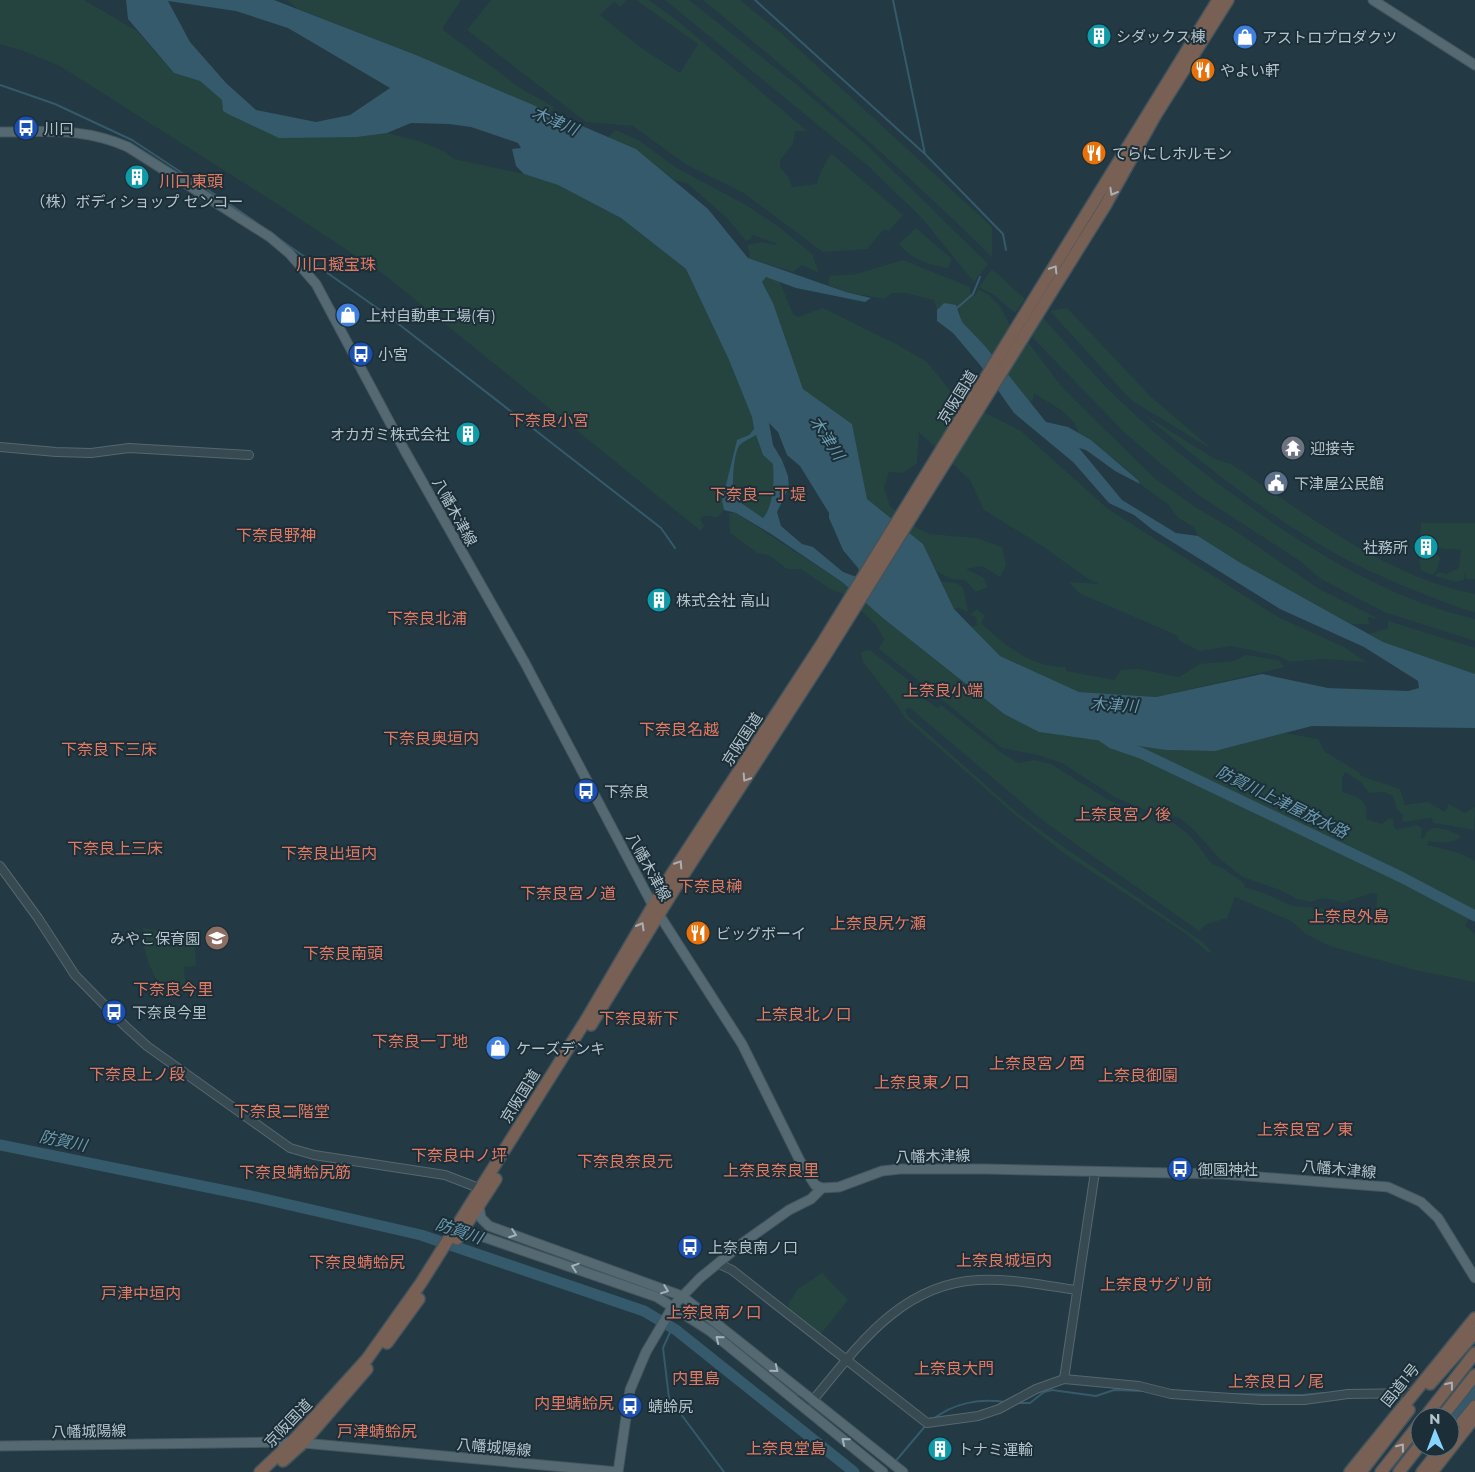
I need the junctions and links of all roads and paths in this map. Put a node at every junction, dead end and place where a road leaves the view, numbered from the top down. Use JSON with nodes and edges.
{"nodes":[{"id":1,"x":1218,"y":0,"type":"edge"},
{"id":2,"x":1228,"y":0,"type":"edge"},
{"id":3,"x":1373,"y":0,"type":"edge"},
{"id":4,"x":1475,"y":65,"type":"edge"},
{"id":5,"x":0,"y":132,"type":"edge"},
{"id":6,"x":1032,"y":313,"type":"junction"},
{"id":7,"x":0,"y":447,"type":"edge"},
{"id":8,"x":249,"y":454,"type":"dead end"},
{"id":9,"x":0,"y":866,"type":"edge"},
{"id":10,"x":656,"y":910,"type":"junction"},
{"id":11,"x":1095,"y":1172,"type":"junction"},
{"id":12,"x":822,"y":1188,"type":"junction"},
{"id":13,"x":484,"y":1190,"type":"junction"},
{"id":14,"x":479,"y":1206,"type":"junction"},
{"id":15,"x":455,"y":1238,"type":"junction"},
{"id":16,"x":719,"y":1264,"type":"junction"},
{"id":17,"x":1475,"y":1278,"type":"edge"},
{"id":18,"x":1077,"y":1290,"type":"junction"},
{"id":19,"x":682,"y":1296,"type":"junction"},
{"id":20,"x":671,"y":1310,"type":"junction"},
{"id":21,"x":1475,"y":1318,"type":"edge"},
{"id":22,"x":1475,"y":1333,"type":"edge"},
{"id":23,"x":1475,"y":1353,"type":"edge"},
{"id":24,"x":845,"y":1361,"type":"junction"},
{"id":25,"x":1475,"y":1375,"type":"edge"},
{"id":26,"x":1064,"y":1379,"type":"junction"},
{"id":27,"x":1412,"y":1393,"type":"junction"},
{"id":28,"x":791,"y":1397,"type":"junction"},
{"id":29,"x":814,"y":1399,"type":"junction"},
{"id":30,"x":1475,"y":1406,"type":"edge"},
{"id":31,"x":1432,"y":1407,"type":"edge"},
{"id":32,"x":1450,"y":1407,"type":"edge"},
{"id":33,"x":1475,"y":1418,"type":"edge"},
{"id":34,"x":1460,"y":1425,"type":"edge"},
{"id":35,"x":1410,"y":1436,"type":"edge"},
{"id":36,"x":297,"y":1442,"type":"junction"},
{"id":37,"x":0,"y":1446,"type":"edge"},
{"id":38,"x":1411,"y":1457,"type":"edge"},
{"id":39,"x":1434,"y":1457,"type":"edge"},
{"id":40,"x":260,"y":1472,"type":"edge"},
{"id":41,"x":271,"y":1472,"type":"edge"},
{"id":42,"x":883,"y":1472,"type":"edge"},
{"id":43,"x":903,"y":1472,"type":"edge"},
{"id":44,"x":1350,"y":1472,"type":"edge"},
{"id":45,"x":1361,"y":1472,"type":"edge"},
{"id":46,"x":1381,"y":1472,"type":"edge"},
{"id":47,"x":1399,"y":1472,"type":"edge"},
{"id":48,"x":1422,"y":1472,"type":"edge"},
{"id":49,"x":1432,"y":1472,"type":"edge"}],
"edges":[{"from":6,"to":1,"type":"highway","name":"京阪国道","one_way":true},
{"from":2,"to":6,"type":"highway","name":"京阪国道","one_way":true},
{"from":3,"to":4,"type":"main road"},
{"from":5,"to":10,"type":"main road","name":"八幡木津線"},
{"from":6,"to":10,"type":"highway","name":"京阪国道"},
{"from":7,"to":8,"type":"street"},
{"from":9,"to":13,"type":"street"},
{"from":10,"to":12,"type":"main road","name":"八幡木津線"},
{"from":10,"to":13,"type":"highway","name":"京阪国道"},
{"from":11,"to":12,"type":"main road","name":"八幡木津線"},
{"from":11,"to":17,"type":"main road","name":"八幡木津線"},
{"from":11,"to":18,"type":"street"},
{"from":12,"to":16,"type":"main road","name":"八幡城陽線"},
{"from":13,"to":14,"type":"highway","name":"京阪国道"},
{"from":13,"to":15,"type":"highway","name":"京阪国道"},
{"from":14,"to":15,"type":"highway","name":"京阪国道"},
{"from":14,"to":19,"type":"main road","one_way":true},
{"from":20,"to":15,"type":"main road","one_way":true},
{"from":15,"to":36,"type":"highway","name":"京阪国道"},
{"from":16,"to":19,"type":"main road","name":"八幡城陽線"},
{"from":16,"to":24,"type":"street"},
{"from":18,"to":24,"type":"street"},
{"from":18,"to":26,"type":"street"},
{"from":19,"to":20,"type":"main road","name":"八幡城陽線"},
{"from":19,"to":29,"type":"main road","one_way":true},
{"from":28,"to":20,"type":"main road","one_way":true},
{"from":20,"to":36,"type":"main road","name":"八幡城陽線"},
{"from":21,"to":27,"type":"highway","name":"国道1号"},
{"from":22,"to":45,"type":"highway"},
{"from":31,"to":23,"type":"highway","one_way":true},
{"from":24,"to":26,"type":"street"},
{"from":24,"to":29,"type":"street"},
{"from":25,"to":32,"type":"highway"},
{"from":26,"to":27,"type":"street"},
{"from":27,"to":44,"type":"highway","name":"国道1号"},
{"from":28,"to":29,"type":"street"},
{"from":42,"to":28,"type":"main road","one_way":true},
{"from":29,"to":43,"type":"main road"},
{"from":30,"to":34,"type":"highway"},
{"from":33,"to":49,"type":"highway"},
{"from":46,"to":35,"type":"highway","one_way":true},
{"from":36,"to":37,"type":"main road","name":"八幡城陽線"},
{"from":36,"to":40,"type":"highway","name":"京阪国道"},
{"from":36,"to":41,"type":"highway","name":"京阪国道"},
{"from":38,"to":47,"type":"highway"},
{"from":39,"to":48,"type":"highway"}]}
